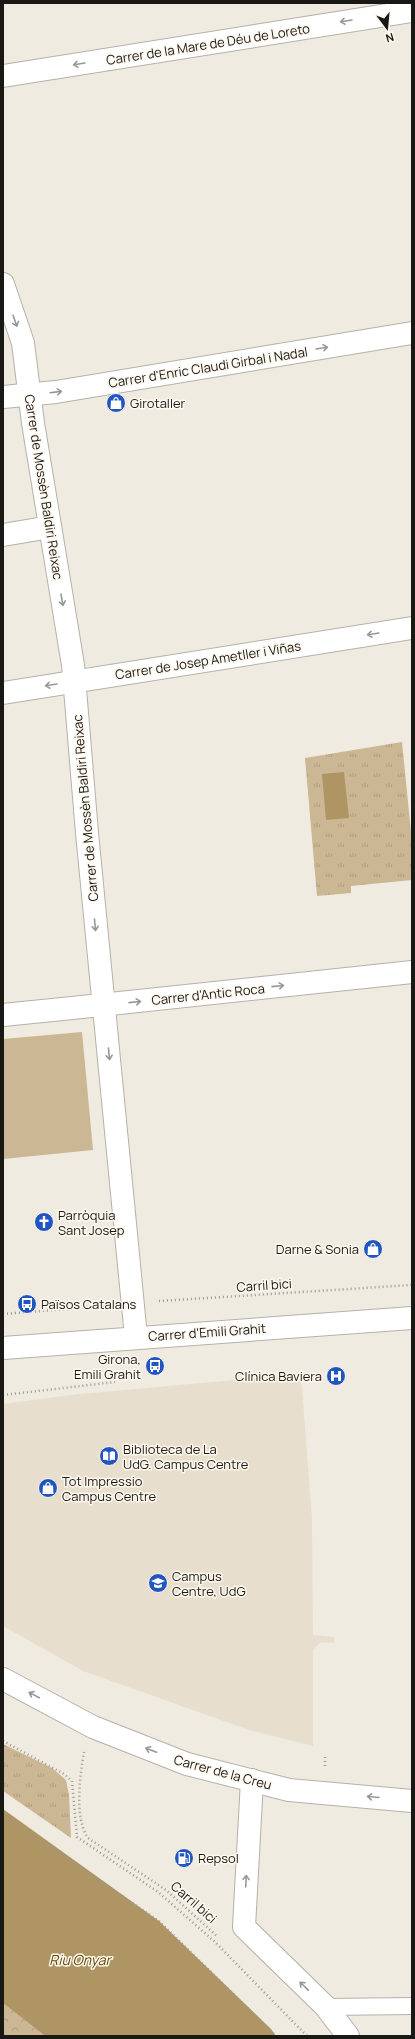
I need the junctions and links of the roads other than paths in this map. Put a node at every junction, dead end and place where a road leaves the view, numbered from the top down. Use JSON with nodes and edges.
{"nodes":[{"id":1,"x":412,"y":11,"type":"edge"},
{"id":2,"x":3,"y":76,"type":"edge"},
{"id":3,"x":3,"y":284,"type":"edge"},
{"id":4,"x":412,"y":333,"type":"edge"},
{"id":5,"x":29,"y":395,"type":"junction"},
{"id":6,"x":3,"y":397,"type":"edge"},
{"id":7,"x":50,"y":527,"type":"junction"},
{"id":8,"x":3,"y":535,"type":"edge"},
{"id":9,"x":412,"y":628,"type":"edge"},
{"id":10,"x":74,"y":681,"type":"junction"},
{"id":11,"x":3,"y":693,"type":"edge"},
{"id":12,"x":412,"y":972,"type":"edge"},
{"id":13,"x":104,"y":1005,"type":"junction"},
{"id":14,"x":3,"y":1015,"type":"edge"},
{"id":15,"x":412,"y":1318,"type":"edge"},
{"id":16,"x":136,"y":1337,"type":"junction"},
{"id":17,"x":3,"y":1348,"type":"edge"},
{"id":18,"x":3,"y":1679,"type":"edge"},
{"id":19,"x":252,"y":1780,"type":"junction"},
{"id":20,"x":412,"y":1800,"type":"edge"},
{"id":21,"x":412,"y":2006,"type":"edge"},
{"id":22,"x":326,"y":2007,"type":"junction"},
{"id":23,"x":348,"y":2036,"type":"edge"}],
"edges":[{"from":1,"to":2,"type":"street","name":"Carrer de la Mare de Déu de Loreto","one_way":true},
{"from":3,"to":5,"type":"street","name":"Carrer de Mossèn Baldiri Reixac","one_way":true},
{"from":5,"to":4,"type":"street","name":"Carrer d'Enric Claudi Girbal i Nadal","one_way":true},
{"from":5,"to":6,"type":"street","name":"Carrer d'Enric Claudi Girbal i Nadal"},
{"from":5,"to":7,"type":"street","name":"Carrer de Mossèn Baldiri Reixac"},
{"from":7,"to":8,"type":"street"},
{"from":7,"to":10,"type":"street","name":"Carrer de Mossèn Baldiri Reixac","one_way":true},
{"from":9,"to":10,"type":"street","name":"Carrer de Josep Ametller i Viñas","one_way":true},
{"from":10,"to":11,"type":"street","name":"Carrer de Josep Ametller i Viñas","one_way":true},
{"from":10,"to":13,"type":"street","name":"Carrer de Mossèn Baldiri Reixac","one_way":true},
{"from":13,"to":12,"type":"street","name":"Carrer d'Antic Roca","one_way":true},
{"from":13,"to":14,"type":"street","name":"Carrer d'Antic Roca"},
{"from":13,"to":16,"type":"street","name":"Carrer de Mossèn Baldiri Reixac","one_way":true},
{"from":15,"to":16,"type":"street","name":"Carrer d'Emili Grahit"},
{"from":16,"to":17,"type":"street","name":"Carrer d'Emili Grahit"},
{"from":19,"to":18,"type":"street","name":"Carrer de la Creu","one_way":true},
{"from":20,"to":19,"type":"street","name":"Carrer de la Creu","one_way":true},
{"from":22,"to":19,"type":"street","one_way":true},
{"from":21,"to":22,"type":"lane"},
{"from":22,"to":23,"type":"street"}]}
